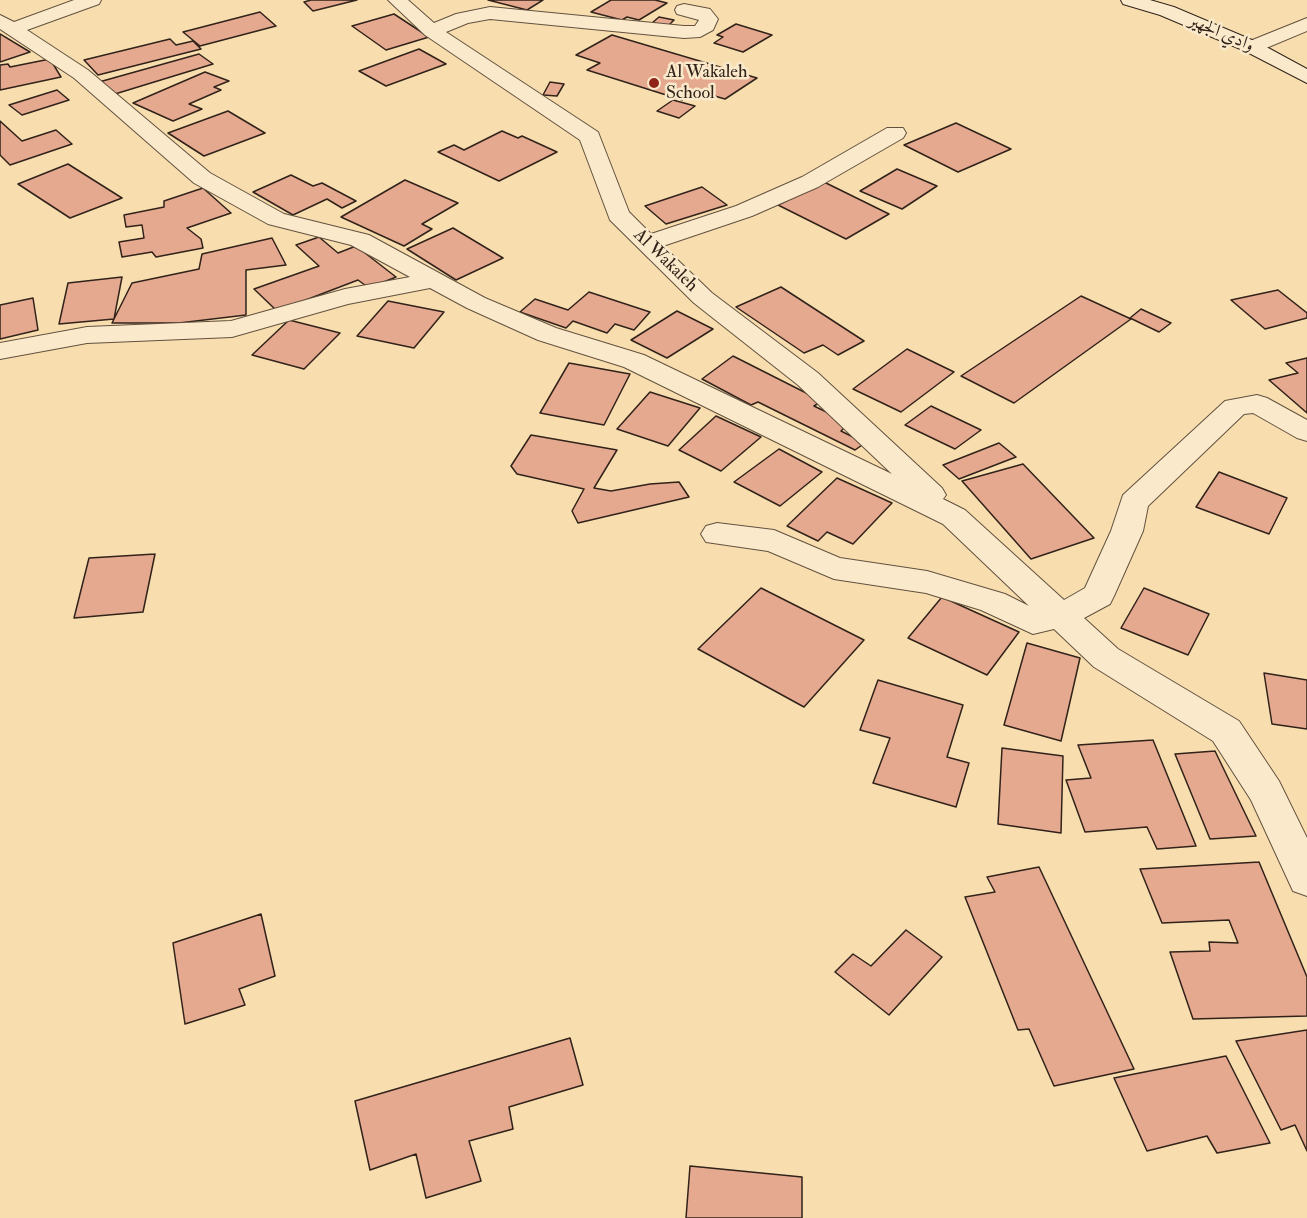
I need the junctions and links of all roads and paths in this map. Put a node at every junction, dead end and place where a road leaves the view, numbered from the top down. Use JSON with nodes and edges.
{"nodes":[{"id":1,"x":92,"y":0,"type":"edge"},
{"id":2,"x":397,"y":0,"type":"edge"},
{"id":3,"x":1131,"y":0,"type":"edge"},
{"id":4,"x":684,"y":10,"type":"dead end"},
{"id":5,"x":1307,"y":24,"type":"edge"},
{"id":6,"x":7,"y":25,"type":"edge"},
{"id":7,"x":432,"y":31,"type":"junction"},
{"id":8,"x":1252,"y":47,"type":"junction"},
{"id":9,"x":1307,"y":77,"type":"edge"},
{"id":10,"x":895,"y":133,"type":"dead end"},
{"id":11,"x":646,"y":243,"type":"junction"},
{"id":12,"x":435,"y":280,"type":"junction"},
{"id":13,"x":0,"y":351,"type":"edge"},
{"id":14,"x":1307,"y":432,"type":"edge"},
{"id":15,"x":954,"y":517,"type":"junction"},
{"id":16,"x":717,"y":534,"type":"dead end"},
{"id":17,"x":1061,"y":616,"type":"junction"},
{"id":18,"x":1307,"y":879,"type":"edge"}],
"edges":[{"from":1,"to":6,"type":"street"},
{"from":2,"to":7,"type":"street","name":"Al Wakaleh"},
{"from":3,"to":8,"type":"street","name":"وادي الجهير"},
{"from":4,"to":7,"type":"street"},
{"from":5,"to":8,"type":"street"},
{"from":6,"to":12,"type":"street"},
{"from":7,"to":11,"type":"street","name":"Al Wakaleh"},
{"from":8,"to":9,"type":"street","name":"وادي الجهير"},
{"from":10,"to":11,"type":"street"},
{"from":11,"to":15,"type":"street","name":"Al Wakaleh"},
{"from":12,"to":13,"type":"street"},
{"from":12,"to":15,"type":"street"},
{"from":14,"to":17,"type":"street"},
{"from":15,"to":17,"type":"street","name":"Al Wakaleh"},
{"from":16,"to":17,"type":"street"},
{"from":17,"to":18,"type":"street","name":"Al Wakaleh"}]}
